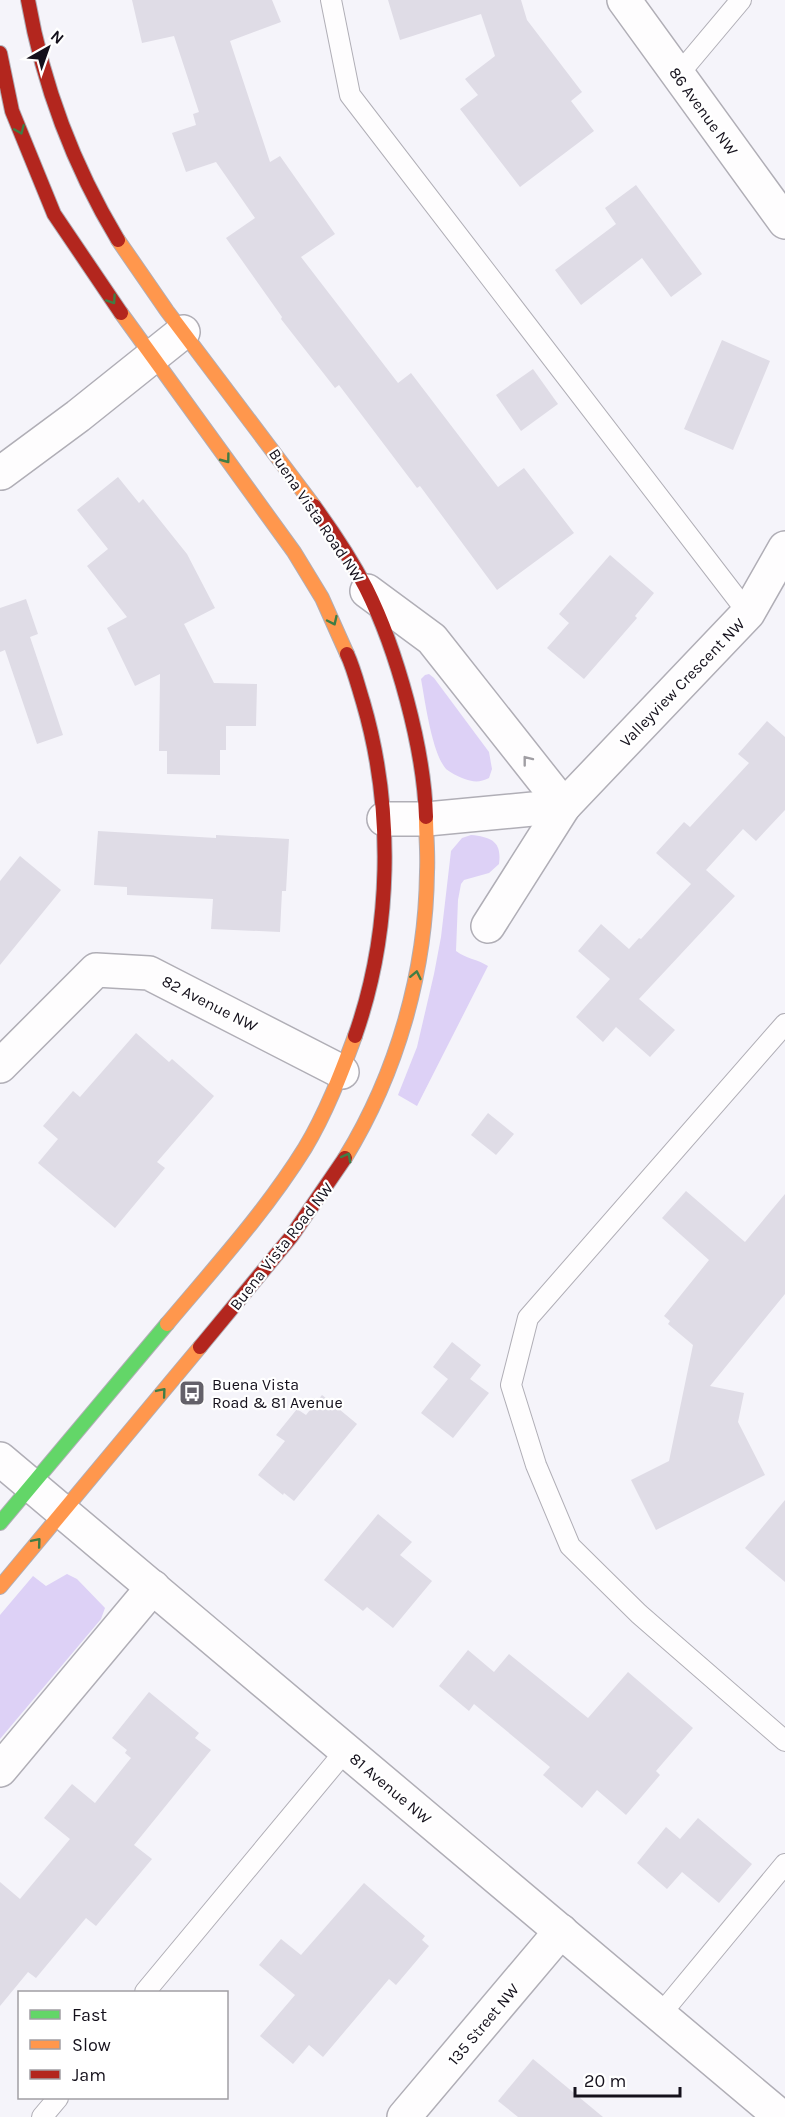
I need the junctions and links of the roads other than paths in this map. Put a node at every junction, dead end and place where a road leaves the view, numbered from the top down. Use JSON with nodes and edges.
{"nodes":[{"id":1,"x":28,"y":0,"type":"edge"},
{"id":2,"x":331,"y":0,"type":"edge"},
{"id":3,"x":624,"y":0,"type":"edge"},
{"id":4,"x":741,"y":0,"type":"edge"},
{"id":5,"x":0,"y":53,"type":"edge"},
{"id":6,"x":678,"y":75,"type":"junction"},
{"id":7,"x":785,"y":222,"type":"edge"},
{"id":8,"x":183,"y":332,"type":"junction"},
{"id":9,"x":151,"y":358,"type":"junction"},
{"id":10,"x":1,"y":473,"type":"edge"},
{"id":11,"x":785,"y":549,"type":"edge"},
{"id":12,"x":367,"y":591,"type":"junction"},
{"id":13,"x":748,"y":613,"type":"junction"},
{"id":14,"x":564,"y":806,"type":"junction"},
{"id":15,"x":384,"y":819,"type":"junction"},
{"id":16,"x":428,"y":819,"type":"junction"},
{"id":17,"x":488,"y":926,"type":"dead end"},
{"id":18,"x":785,"y":1024,"type":"edge"},
{"id":19,"x":0,"y":1066,"type":"edge"},
{"id":20,"x":342,"y":1072,"type":"junction"},
{"id":21,"x":0,"y":1459,"type":"edge"},
{"id":22,"x":31,"y":1485,"type":"junction"},
{"id":23,"x":63,"y":1512,"type":"junction"},
{"id":24,"x":0,"y":1523,"type":"edge"},
{"id":25,"x":0,"y":1587,"type":"edge"},
{"id":26,"x":153,"y":1587,"type":"junction"},
{"id":27,"x":785,"y":1741,"type":"edge"},
{"id":28,"x":346,"y":1750,"type":"junction"},
{"id":29,"x":0,"y":1770,"type":"edge"},
{"id":30,"x":785,"y":1864,"type":"edge"},
{"id":31,"x":561,"y":1931,"type":"junction"},
{"id":32,"x":146,"y":1991,"type":"edge"},
{"id":33,"x":660,"y":2015,"type":"junction"},
{"id":34,"x":56,"y":2099,"type":"edge"},
{"id":35,"x":42,"y":2117,"type":"edge"},
{"id":36,"x":405,"y":2117,"type":"edge"},
{"id":37,"x":781,"y":2117,"type":"edge"}],
"edges":[{"from":1,"to":8,"type":"street","name":"Buena Vista Road NW"},
{"from":2,"to":13,"type":"lane"},
{"from":3,"to":6,"type":"street","name":"86 Avenue NW"},
{"from":4,"to":6,"type":"lane"},
{"from":5,"to":9,"type":"street","one_way":true},
{"from":6,"to":7,"type":"street","name":"86 Avenue NW"},
{"from":8,"to":9,"type":"street"},
{"from":8,"to":12,"type":"street","name":"Buena Vista Road NW"},
{"from":9,"to":10,"type":"street"},
{"from":9,"to":15,"type":"street","one_way":true},
{"from":11,"to":13,"type":"street","name":"Valleyview Crescent NW"},
{"from":14,"to":12,"type":"street","one_way":true},
{"from":12,"to":16,"type":"street","name":"Buena Vista Road NW"},
{"from":13,"to":14,"type":"street","name":"Valleyview Crescent NW"},
{"from":14,"to":16,"type":"street"},
{"from":14,"to":17,"type":"street","name":"Valleyview Crescent NW"},
{"from":15,"to":16,"type":"street"},
{"from":15,"to":20,"type":"street"},
{"from":23,"to":16,"type":"street","name":"Buena Vista Road NW","one_way":true},
{"from":18,"to":27,"type":"lane"},
{"from":19,"to":20,"type":"street","name":"82 Avenue NW"},
{"from":20,"to":22,"type":"street"},
{"from":21,"to":22,"type":"street","name":"81 Avenue NW"},
{"from":22,"to":23,"type":"street","name":"81 Avenue NW"},
{"from":22,"to":24,"type":"street"},
{"from":25,"to":23,"type":"street","name":"Buena Vista Road NW","one_way":true},
{"from":23,"to":26,"type":"street","name":"81 Avenue NW"},
{"from":26,"to":28,"type":"street","name":"81 Avenue NW"},
{"from":26,"to":29,"type":"street"},
{"from":28,"to":31,"type":"street","name":"81 Avenue NW"},
{"from":28,"to":32,"type":"lane"},
{"from":30,"to":33,"type":"lane"},
{"from":31,"to":33,"type":"street","name":"81 Avenue NW"},
{"from":31,"to":36,"type":"street","name":"135 Street NW"},
{"from":33,"to":37,"type":"street","name":"81 Avenue NW"},
{"from":34,"to":35,"type":"lane"}]}
